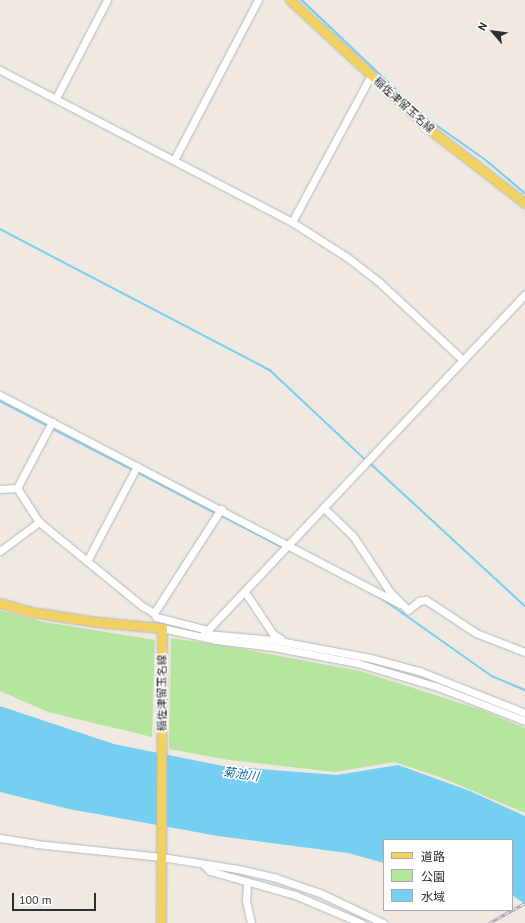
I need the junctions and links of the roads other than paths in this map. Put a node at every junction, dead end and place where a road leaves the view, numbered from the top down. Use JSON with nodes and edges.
{"nodes":[{"id":1,"x":107,"y":0,"type":"edge"},
{"id":2,"x":258,"y":0,"type":"edge"},
{"id":3,"x":290,"y":0,"type":"edge"},
{"id":4,"x":0,"y":70,"type":"edge"},
{"id":5,"x":371,"y":75,"type":"junction"},
{"id":6,"x":56,"y":98,"type":"junction"},
{"id":7,"x":174,"y":160,"type":"junction"},
{"id":8,"x":525,"y":203,"type":"edge"},
{"id":9,"x":292,"y":222,"type":"junction"},
{"id":10,"x":525,"y":295,"type":"edge"},
{"id":11,"x":463,"y":360,"type":"junction"},
{"id":12,"x":0,"y":395,"type":"edge"},
{"id":13,"x":50,"y":425,"type":"junction"},
{"id":14,"x":135,"y":470,"type":"junction"},
{"id":15,"x":17,"y":488,"type":"junction"},
{"id":16,"x":0,"y":489,"type":"edge"},
{"id":17,"x":324,"y":508,"type":"junction"},
{"id":18,"x":219,"y":513,"type":"junction"},
{"id":19,"x":39,"y":522,"type":"junction"},
{"id":20,"x":289,"y":546,"type":"junction"},
{"id":21,"x":0,"y":551,"type":"edge"},
{"id":22,"x":87,"y":561,"type":"junction"},
{"id":23,"x":246,"y":592,"type":"junction"},
{"id":24,"x":0,"y":603,"type":"edge"},
{"id":25,"x":400,"y":604,"type":"junction"},
{"id":26,"x":154,"y":613,"type":"junction"},
{"id":27,"x":162,"y":628,"type":"junction"},
{"id":28,"x":205,"y":633,"type":"junction"},
{"id":29,"x":285,"y":642,"type":"junction"},
{"id":30,"x":525,"y":652,"type":"edge"},
{"id":31,"x":525,"y":713,"type":"edge"},
{"id":32,"x":525,"y":722,"type":"edge"},
{"id":33,"x":0,"y":838,"type":"edge"},
{"id":34,"x":161,"y":854,"type":"junction"},
{"id":35,"x":202,"y":864,"type":"junction"},
{"id":36,"x":247,"y":882,"type":"junction"},
{"id":37,"x":160,"y":923,"type":"edge"},
{"id":38,"x":251,"y":923,"type":"edge"},
{"id":39,"x":361,"y":923,"type":"edge"},
{"id":40,"x":383,"y":923,"type":"edge"}],
"edges":[{"from":1,"to":6,"type":"street"},
{"from":2,"to":7,"type":"street"},
{"from":3,"to":5,"type":"main road","name":"稲佐津留玉名線"},
{"from":4,"to":6,"type":"street"},
{"from":5,"to":8,"type":"main road","name":"稲佐津留玉名線"},
{"from":5,"to":9,"type":"street"},
{"from":6,"to":7,"type":"street"},
{"from":7,"to":9,"type":"street"},
{"from":9,"to":11,"type":"street"},
{"from":10,"to":11,"type":"street"},
{"from":11,"to":17,"type":"street"},
{"from":12,"to":13,"type":"street"},
{"from":13,"to":14,"type":"street"},
{"from":13,"to":15,"type":"street"},
{"from":14,"to":18,"type":"street"},
{"from":14,"to":22,"type":"street"},
{"from":15,"to":16,"type":"street"},
{"from":15,"to":19,"type":"street"},
{"from":17,"to":20,"type":"street"},
{"from":17,"to":25,"type":"street"},
{"from":18,"to":20,"type":"street"},
{"from":18,"to":26,"type":"street"},
{"from":19,"to":21,"type":"street"},
{"from":19,"to":22,"type":"street"},
{"from":20,"to":23,"type":"street"},
{"from":20,"to":25,"type":"street"},
{"from":22,"to":26,"type":"street"},
{"from":23,"to":28,"type":"street"},
{"from":23,"to":29,"type":"street"},
{"from":24,"to":27,"type":"main road"},
{"from":25,"to":30,"type":"street"},
{"from":26,"to":28,"type":"street"},
{"from":27,"to":28,"type":"street"},
{"from":27,"to":34,"type":"main road","name":"稲佐津留玉名線"},
{"from":28,"to":29,"type":"street"},
{"from":28,"to":32,"type":"street"},
{"from":29,"to":31,"type":"street"},
{"from":33,"to":34,"type":"street"},
{"from":34,"to":35,"type":"street"},
{"from":34,"to":37,"type":"main road","name":"稲佐津留玉名線"},
{"from":35,"to":36,"type":"street"},
{"from":35,"to":40,"type":"street"},
{"from":36,"to":38,"type":"street"},
{"from":36,"to":39,"type":"street"}]}
